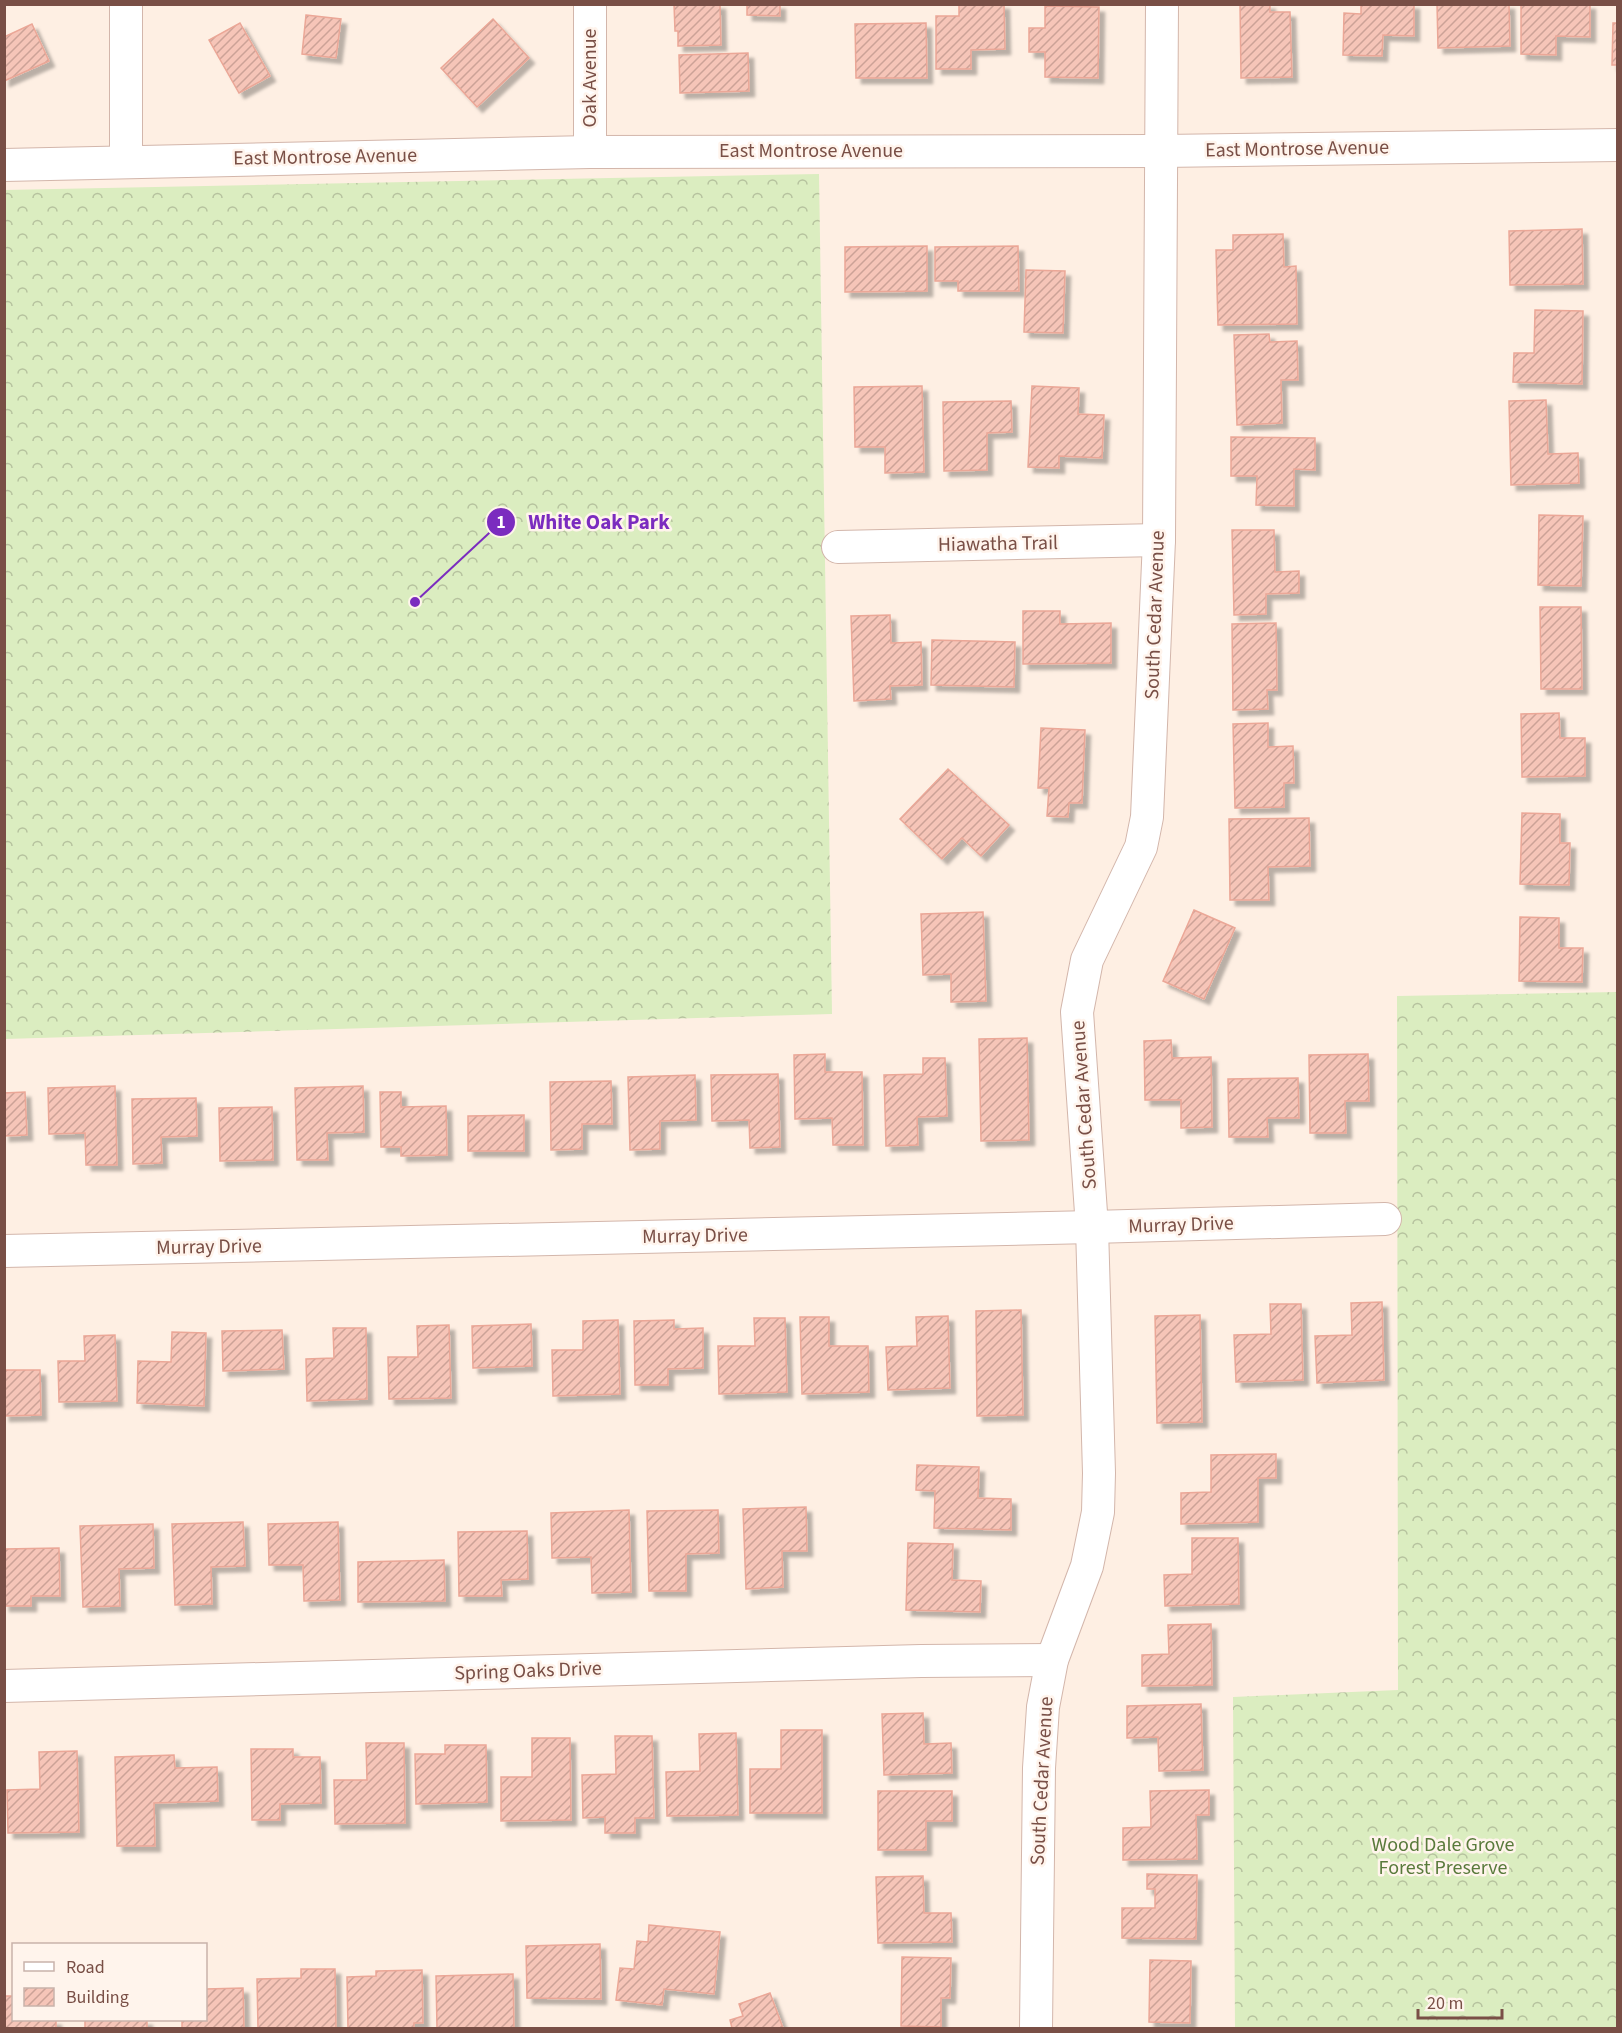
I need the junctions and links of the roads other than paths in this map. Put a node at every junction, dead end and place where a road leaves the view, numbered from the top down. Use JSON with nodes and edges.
{"nodes":[{"id":1,"x":126,"y":4,"type":"edge"},
{"id":2,"x":590,"y":4,"type":"edge"},
{"id":3,"x":1162,"y":4,"type":"edge"},
{"id":4,"x":1617,"y":145,"type":"edge"},
{"id":5,"x":1162,"y":151,"type":"junction"},
{"id":6,"x":590,"y":152,"type":"junction"},
{"id":7,"x":126,"y":161,"type":"junction"},
{"id":8,"x":4,"y":165,"type":"edge"},
{"id":9,"x":1159,"y":540,"type":"junction"},
{"id":10,"x":838,"y":547,"type":"dead end"},
{"id":11,"x":1385,"y":1219,"type":"dead end"},
{"id":12,"x":1092,"y":1227,"type":"junction"},
{"id":13,"x":4,"y":1251,"type":"edge"},
{"id":14,"x":1052,"y":1660,"type":"junction"},
{"id":15,"x":4,"y":1686,"type":"edge"},
{"id":16,"x":1036,"y":2028,"type":"edge"}],
"edges":[{"from":1,"to":7,"type":"street"},
{"from":2,"to":6,"type":"street","name":"Oak Avenue"},
{"from":3,"to":5,"type":"street","name":"South Cedar Avenue"},
{"from":4,"to":5,"type":"street","name":"East Montrose Avenue"},
{"from":5,"to":6,"type":"street","name":"East Montrose Avenue"},
{"from":5,"to":9,"type":"street","name":"South Cedar Avenue"},
{"from":6,"to":7,"type":"street","name":"East Montrose Avenue"},
{"from":7,"to":8,"type":"street","name":"East Montrose Avenue"},
{"from":9,"to":10,"type":"street","name":"Hiawatha Trail"},
{"from":9,"to":12,"type":"street","name":"South Cedar Avenue"},
{"from":11,"to":12,"type":"street","name":"Murray Drive"},
{"from":12,"to":13,"type":"street","name":"Murray Drive"},
{"from":12,"to":14,"type":"street","name":"South Cedar Avenue"},
{"from":14,"to":15,"type":"street","name":"Spring Oaks Drive"},
{"from":14,"to":16,"type":"street","name":"South Cedar Avenue"}]}
